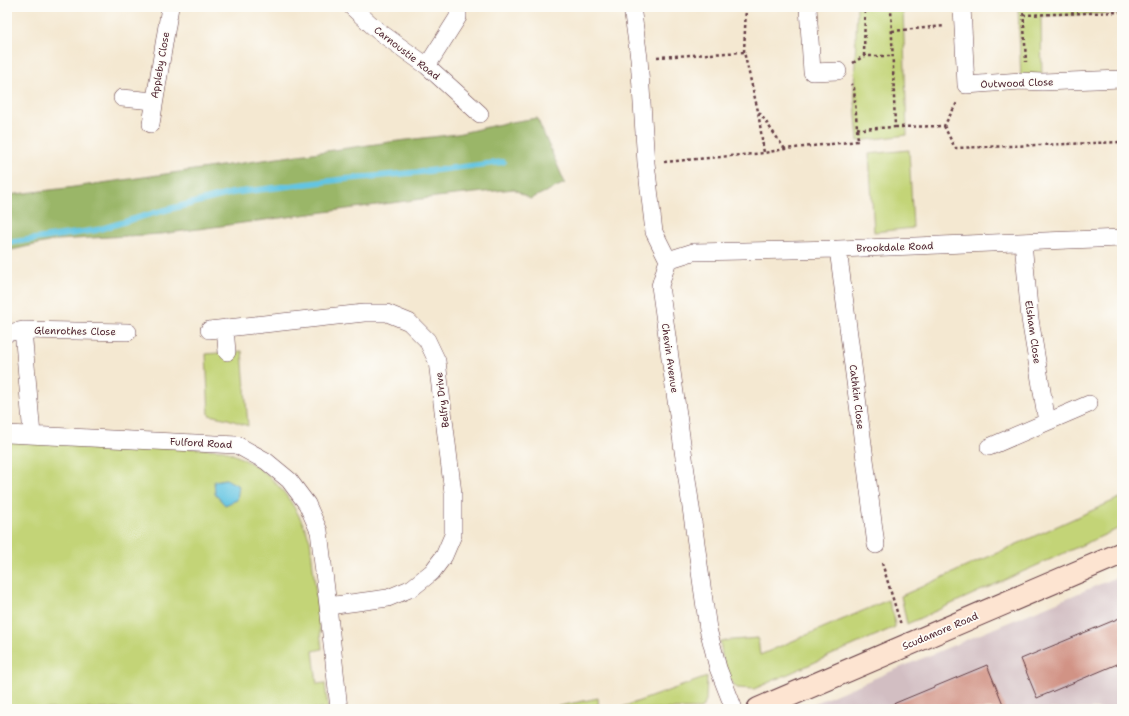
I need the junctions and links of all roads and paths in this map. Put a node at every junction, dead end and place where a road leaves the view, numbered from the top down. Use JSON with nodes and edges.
{"nodes":[{"id":1,"x":170,"y":7,"type":"edge"},
{"id":2,"x":352,"y":7,"type":"edge"},
{"id":3,"x":458,"y":7,"type":"edge"},
{"id":4,"x":632,"y":7,"type":"edge"},
{"id":5,"x":746,"y":7,"type":"edge"},
{"id":6,"x":808,"y":7,"type":"edge"},
{"id":7,"x":865,"y":7,"type":"edge"},
{"id":8,"x":891,"y":7,"type":"edge"},
{"id":9,"x":962,"y":7,"type":"edge"},
{"id":10,"x":1023,"y":7,"type":"edge"},
{"id":11,"x":1122,"y":12,"type":"edge"},
{"id":12,"x":1023,"y":15,"type":"junction"},
{"id":13,"x":963,"y":25,"type":"junction"},
{"id":14,"x":892,"y":30,"type":"junction"},
{"id":15,"x":744,"y":52,"type":"junction"},
{"id":16,"x":864,"y":56,"type":"junction"},
{"id":17,"x":893,"y":56,"type":"junction"},
{"id":18,"x":638,"y":58,"type":"junction"},
{"id":19,"x":427,"y":66,"type":"junction"},
{"id":20,"x":838,"y":72,"type":"junction"},
{"id":21,"x":1122,"y":79,"type":"edge"},
{"id":22,"x":1027,"y":82,"type":"junction"},
{"id":23,"x":966,"y":85,"type":"junction"},
{"id":24,"x":122,"y":98,"type":"dead end"},
{"id":25,"x":154,"y":101,"type":"junction"},
{"id":26,"x":758,"y":111,"type":"junction"},
{"id":27,"x":480,"y":114,"type":"dead end"},
{"id":28,"x":150,"y":124,"type":"dead end"},
{"id":29,"x":944,"y":126,"type":"junction"},
{"id":30,"x":857,"y":128,"type":"junction"},
{"id":31,"x":895,"y":128,"type":"junction"},
{"id":32,"x":1122,"y":142,"type":"edge"},
{"id":33,"x":785,"y":149,"type":"junction"},
{"id":34,"x":764,"y":153,"type":"junction"},
{"id":35,"x":646,"y":163,"type":"junction"},
{"id":36,"x":1122,"y":238,"type":"edge"},
{"id":37,"x":1023,"y":242,"type":"junction"},
{"id":38,"x":838,"y":249,"type":"junction"},
{"id":39,"x":668,"y":260,"type":"junction"},
{"id":40,"x":15,"y":332,"type":"edge"},
{"id":41,"x":128,"y":332,"type":"dead end"},
{"id":42,"x":227,"y":352,"type":"dead end"},
{"id":43,"x":1089,"y":404,"type":"dead end"},
{"id":44,"x":1047,"y":422,"type":"junction"},
{"id":45,"x":7,"y":434,"type":"edge"},
{"id":46,"x":32,"y":435,"type":"junction"},
{"id":47,"x":988,"y":447,"type":"dead end"},
{"id":48,"x":876,"y":545,"type":"joint"},
{"id":49,"x":1122,"y":553,"type":"edge"},
{"id":50,"x":328,"y":606,"type":"junction"},
{"id":51,"x":907,"y":645,"type":"junction"},
{"id":52,"x":339,"y":709,"type":"edge"},
{"id":53,"x":734,"y":709,"type":"edge"},
{"id":54,"x":758,"y":709,"type":"edge"}],
"edges":[{"from":1,"to":25,"type":"street","name":"Appleby Close"},
{"from":2,"to":19,"type":"street","name":"Carnoustie Road"},
{"from":3,"to":19,"type":"street"},
{"from":4,"to":18,"type":"street"},
{"from":5,"to":15,"type":"path"},
{"from":6,"to":20,"type":"street"},
{"from":7,"to":16,"type":"path"},
{"from":8,"to":14,"type":"path"},
{"from":9,"to":13,"type":"street","name":"Outwood Close"},
{"from":10,"to":12,"type":"path"},
{"from":11,"to":12,"type":"path"},
{"from":12,"to":22,"type":"path"},
{"from":13,"to":14,"type":"path"},
{"from":13,"to":23,"type":"street","name":"Outwood Close"},
{"from":14,"to":17,"type":"path"},
{"from":15,"to":18,"type":"path"},
{"from":15,"to":26,"type":"path"},
{"from":16,"to":17,"type":"path"},
{"from":16,"to":20,"type":"path"},
{"from":17,"to":31,"type":"path"},
{"from":18,"to":35,"type":"street"},
{"from":19,"to":27,"type":"street","name":"Carnoustie Road"},
{"from":20,"to":30,"type":"path"},
{"from":21,"to":22,"type":"street","name":"Outwood Close"},
{"from":22,"to":23,"type":"street","name":"Outwood Close"},
{"from":23,"to":29,"type":"path"},
{"from":24,"to":25,"type":"street"},
{"from":25,"to":28,"type":"street","name":"Appleby Close"},
{"from":26,"to":33,"type":"path"},
{"from":26,"to":34,"type":"path"},
{"from":29,"to":31,"type":"path"},
{"from":29,"to":32,"type":"path"},
{"from":30,"to":31,"type":"path"},
{"from":30,"to":33,"type":"path"},
{"from":33,"to":34,"type":"path"},
{"from":34,"to":35,"type":"path"},
{"from":35,"to":39,"type":"street"},
{"from":36,"to":37,"type":"street","name":"Brookdale Road"},
{"from":37,"to":38,"type":"street","name":"Brookdale Road"},
{"from":37,"to":44,"type":"street","name":"Elsham Close"},
{"from":38,"to":39,"type":"street","name":"Brookdale Road"},
{"from":38,"to":48,"type":"street","name":"Cathkin Close"},
{"from":39,"to":53,"type":"street","name":"Chevin Avenue"},
{"from":40,"to":41,"type":"street","name":"Glenrothes Close"},
{"from":40,"to":46,"type":"street","name":"Glenrothes Close"},
{"from":42,"to":50,"type":"street","name":"Belfry Drive"},
{"from":43,"to":44,"type":"street"},
{"from":44,"to":47,"type":"street"},
{"from":45,"to":46,"type":"street","name":"Fulford Road"},
{"from":46,"to":50,"type":"street","name":"Fulford Road"},
{"from":48,"to":51,"type":"path"},
{"from":49,"to":51,"type":"street","name":"Scudamore Road"},
{"from":50,"to":52,"type":"street","name":"Fulford Road"},
{"from":51,"to":54,"type":"street","name":"Scudamore Road"}]}
